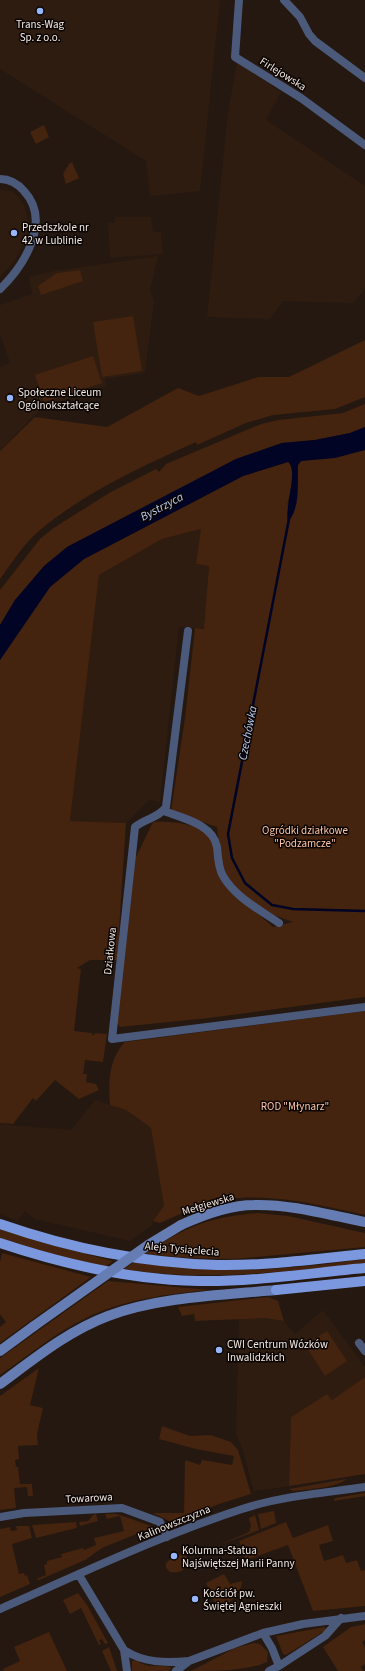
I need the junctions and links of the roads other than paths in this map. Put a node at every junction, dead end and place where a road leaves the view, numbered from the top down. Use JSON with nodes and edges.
{"nodes":[{"id":1,"x":239,"y":0,"type":"edge"},
{"id":2,"x":284,"y":0,"type":"edge"},
{"id":3,"x":365,"y":78,"type":"edge"},
{"id":4,"x":365,"y":145,"type":"edge"},
{"id":5,"x":0,"y":179,"type":"edge"},
{"id":6,"x":0,"y":289,"type":"edge"},
{"id":7,"x":188,"y":631,"type":"dead end"},
{"id":8,"x":164,"y":811,"type":"junction"},
{"id":9,"x":279,"y":924,"type":"dead end"},
{"id":10,"x":365,"y":1007,"type":"edge"},
{"id":11,"x":365,"y":1222,"type":"edge"},
{"id":12,"x":0,"y":1224,"type":"edge"},
{"id":13,"x":0,"y":1243,"type":"edge"},
{"id":14,"x":365,"y":1254,"type":"edge"},
{"id":15,"x":365,"y":1268,"type":"edge"},
{"id":16,"x":365,"y":1281,"type":"edge"},
{"id":17,"x":359,"y":1343,"type":"dead end"},
{"id":18,"x":0,"y":1351,"type":"edge"},
{"id":19,"x":365,"y":1351,"type":"edge"},
{"id":20,"x":0,"y":1384,"type":"edge"},
{"id":21,"x":365,"y":1487,"type":"edge"},
{"id":22,"x":0,"y":1517,"type":"edge"},
{"id":23,"x":167,"y":1537,"type":"junction"},
{"id":24,"x":79,"y":1575,"type":"junction"},
{"id":25,"x":0,"y":1609,"type":"edge"},
{"id":26,"x":365,"y":1616,"type":"edge"},
{"id":27,"x":341,"y":1618,"type":"junction"},
{"id":28,"x":263,"y":1633,"type":"junction"},
{"id":29,"x":124,"y":1650,"type":"junction"},
{"id":30,"x":189,"y":1661,"type":"junction"},
{"id":31,"x":279,"y":1666,"type":"junction"},
{"id":32,"x":127,"y":1671,"type":"edge"},
{"id":33,"x":176,"y":1671,"type":"edge"},
{"id":34,"x":269,"y":1671,"type":"edge"}],
"edges":[{"from":1,"to":4,"type":"street","name":"Firlejowska"},
{"from":2,"to":3,"type":"street"},
{"from":5,"to":6,"type":"street"},
{"from":7,"to":8,"type":"street"},
{"from":8,"to":9,"type":"street"},
{"from":8,"to":10,"type":"street","name":"Działkowa"},
{"from":11,"to":18,"type":"main road","name":"Mełgiewska","bridge":true},
{"from":12,"to":14,"type":"main road","name":"Aleja Tysiąclecia"},
{"from":13,"to":15,"type":"main road"},
{"from":16,"to":20,"type":"main road"},
{"from":17,"to":19,"type":"street"},
{"from":21,"to":23,"type":"street","name":"Kalinowszczyzna"},
{"from":22,"to":23,"type":"street","name":"Towarowa"},
{"from":23,"to":24,"type":"street","name":"Kalinowszczyzna"},
{"from":24,"to":25,"type":"street","name":"Kalinowszczyzna"},
{"from":24,"to":29,"type":"street"},
{"from":26,"to":27,"type":"street"},
{"from":27,"to":28,"type":"street"},
{"from":27,"to":31,"type":"street"},
{"from":28,"to":30,"type":"street"},
{"from":28,"to":31,"type":"street"},
{"from":29,"to":30,"type":"street"},
{"from":29,"to":32,"type":"street"},
{"from":30,"to":33,"type":"street"},
{"from":31,"to":34,"type":"street"}]}
